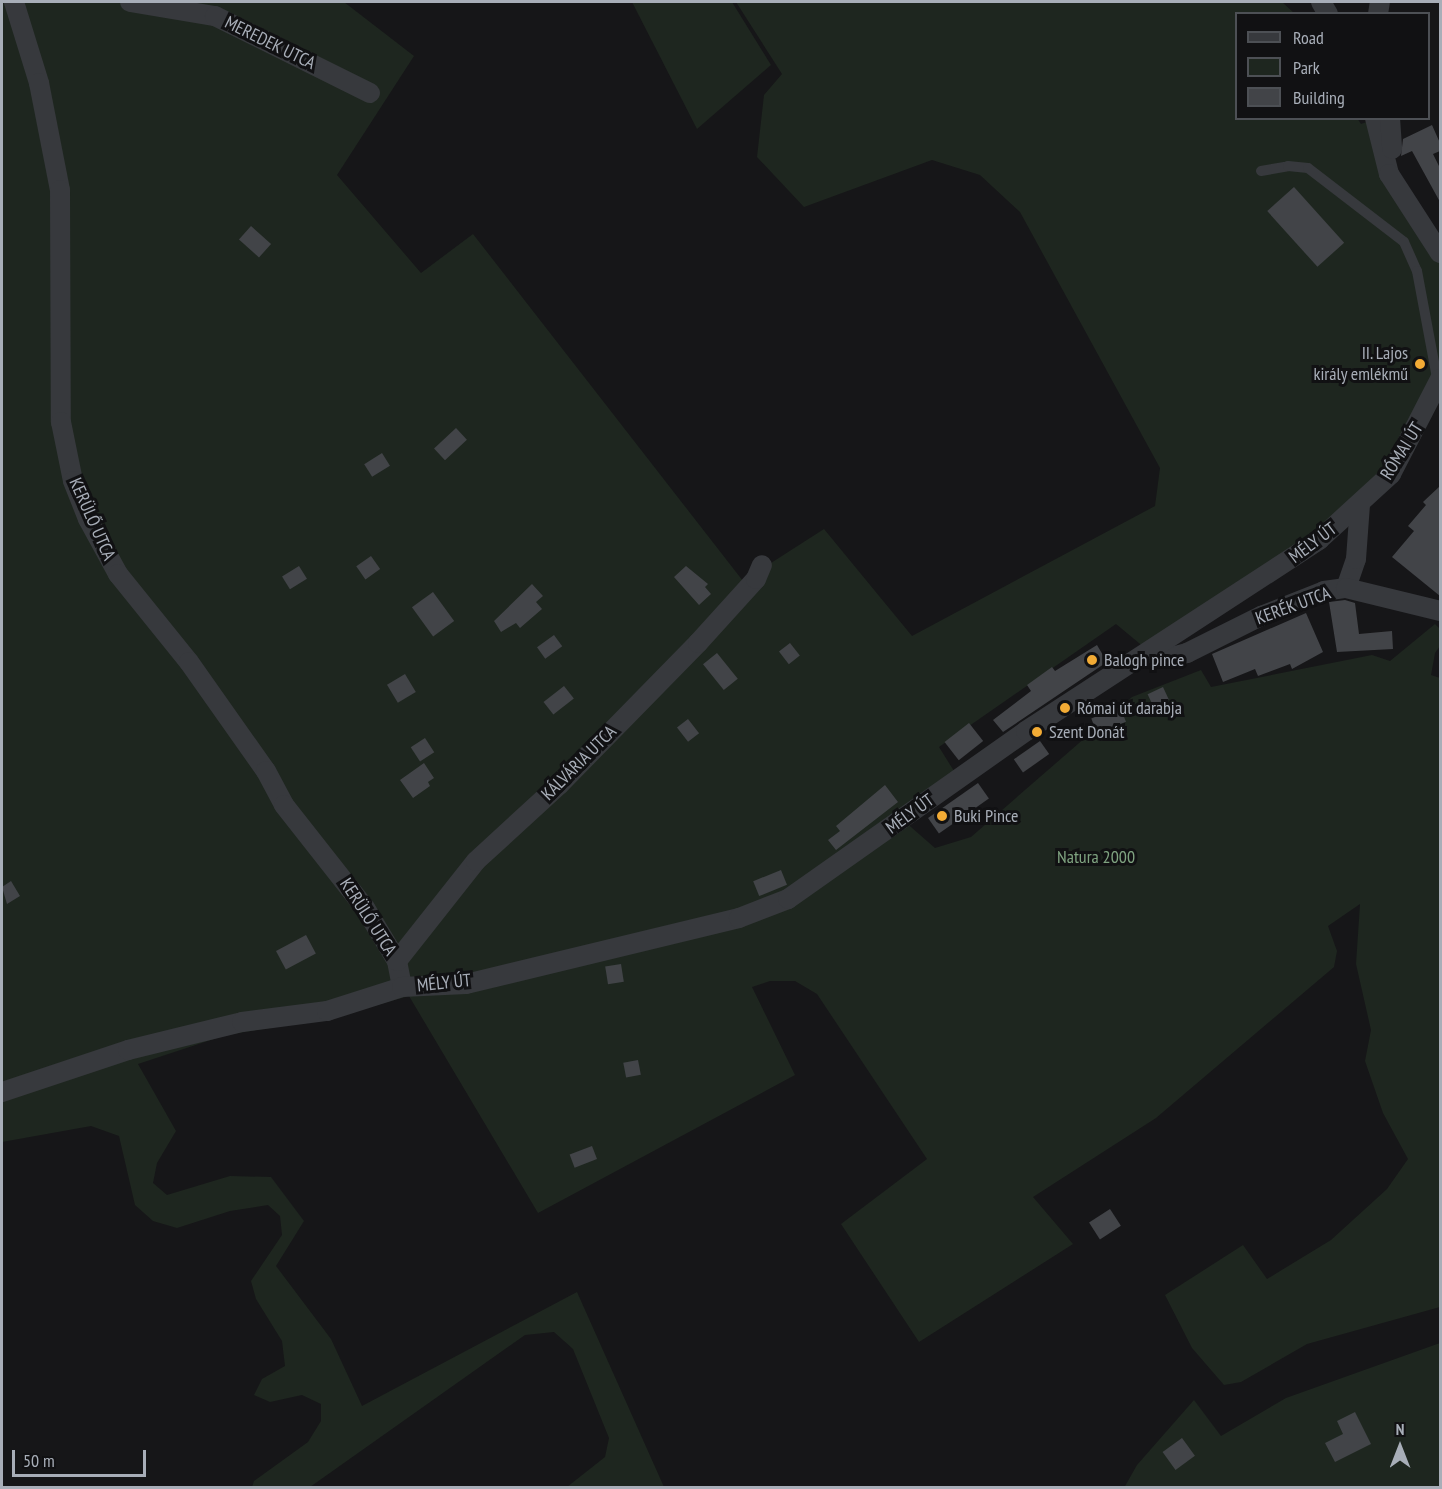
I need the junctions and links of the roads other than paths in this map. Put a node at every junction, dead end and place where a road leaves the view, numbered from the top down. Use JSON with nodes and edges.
{"nodes":[{"id":1,"x":14,"y":2,"type":"edge"},
{"id":2,"x":130,"y":2,"type":"edge"},
{"id":3,"x":370,"y":93,"type":"dead end"},
{"id":4,"x":1375,"y":120,"type":"edge"},
{"id":5,"x":1390,"y":120,"type":"edge"},
{"id":6,"x":1260,"y":171,"type":"dead end"},
{"id":7,"x":1392,"y":179,"type":"junction"},
{"id":8,"x":1440,"y":253,"type":"edge"},
{"id":9,"x":1439,"y":381,"type":"edge"},
{"id":10,"x":1360,"y":505,"type":"junction"},
{"id":11,"x":762,"y":565,"type":"dead end"},
{"id":12,"x":1346,"y":588,"type":"junction"},
{"id":13,"x":1440,"y":610,"type":"edge"},
{"id":14,"x":1150,"y":653,"type":"junction"},
{"id":15,"x":397,"y":961,"type":"junction"},
{"id":16,"x":402,"y":987,"type":"junction"},
{"id":17,"x":2,"y":1092,"type":"edge"}],
"edges":[{"from":1,"to":15,"type":"street","name":"KERÜLŐ UTCA"},
{"from":2,"to":3,"type":"street","name":"MEREDEK UTCA"},
{"from":4,"to":7,"type":"street"},
{"from":5,"to":7,"type":"street"},
{"from":6,"to":9,"type":"lane"},
{"from":7,"to":8,"type":"street"},
{"from":9,"to":10,"type":"street","name":"RÓMAI ÚT"},
{"from":10,"to":12,"type":"street"},
{"from":10,"to":14,"type":"street","name":"MÉLY ÚT"},
{"from":11,"to":15,"type":"street","name":"KÁLVÁRIA UTCA"},
{"from":12,"to":13,"type":"street","name":"KERÉK UTCA"},
{"from":12,"to":14,"type":"street","name":"KERÉK UTCA"},
{"from":14,"to":16,"type":"street","name":"MÉLY ÚT"},
{"from":15,"to":16,"type":"street","name":"KERÜLŐ UTCA"},
{"from":16,"to":17,"type":"street","name":"MÉLY ÚT"}]}
